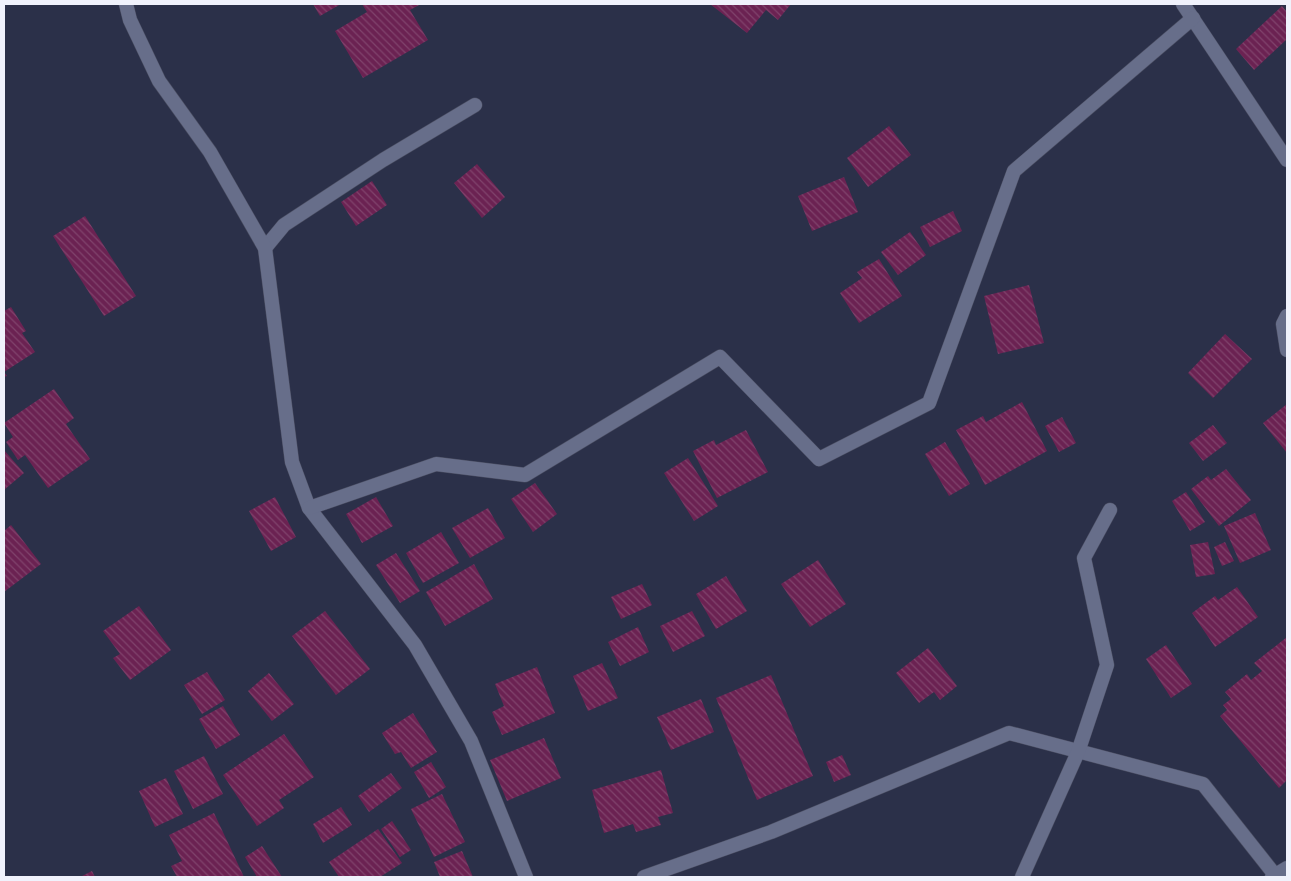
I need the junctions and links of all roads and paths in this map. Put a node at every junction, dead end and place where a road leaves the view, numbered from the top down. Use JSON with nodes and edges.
{"nodes":[{"id":1,"x":126,"y":4,"type":"edge"},
{"id":2,"x":1183,"y":4,"type":"edge"},
{"id":3,"x":1193,"y":18,"type":"junction"},
{"id":4,"x":475,"y":105,"type":"dead end"},
{"id":5,"x":1287,"y":160,"type":"edge"},
{"id":6,"x":265,"y":248,"type":"junction"},
{"id":7,"x":1287,"y":316,"type":"edge"},
{"id":8,"x":1287,"y":350,"type":"edge"},
{"id":9,"x":308,"y":508,"type":"junction"},
{"id":10,"x":1110,"y":510,"type":"dead end"},
{"id":11,"x":1078,"y":752,"type":"junction"},
{"id":12,"x":1287,"y":868,"type":"edge"},
{"id":13,"x":1273,"y":876,"type":"edge"},
{"id":14,"x":526,"y":877,"type":"edge"},
{"id":15,"x":644,"y":877,"type":"edge"},
{"id":16,"x":1022,"y":877,"type":"edge"}],
"edges":[{"from":1,"to":6,"type":"street"},
{"from":2,"to":3,"type":"street"},
{"from":3,"to":5,"type":"street"},
{"from":3,"to":9,"type":"street"},
{"from":4,"to":6,"type":"street"},
{"from":6,"to":9,"type":"street"},
{"from":7,"to":8,"type":"street"},
{"from":9,"to":14,"type":"street"},
{"from":10,"to":11,"type":"street"},
{"from":11,"to":13,"type":"street"},
{"from":11,"to":15,"type":"street"},
{"from":11,"to":16,"type":"street"},
{"from":12,"to":13,"type":"street"}]}
